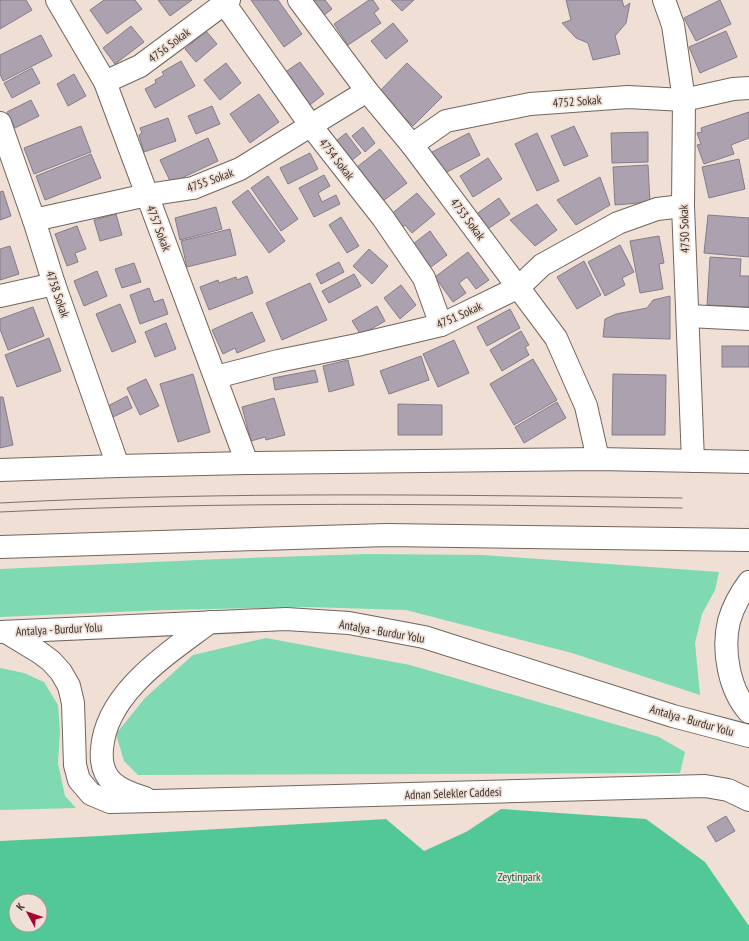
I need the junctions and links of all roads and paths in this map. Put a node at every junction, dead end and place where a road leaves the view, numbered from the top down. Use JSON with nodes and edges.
{"nodes":[{"id":1,"x":57,"y":0,"type":"edge"},
{"id":2,"x":298,"y":0,"type":"edge"},
{"id":3,"x":664,"y":0,"type":"edge"},
{"id":4,"x":225,"y":1,"type":"edge"},
{"id":5,"x":105,"y":82,"type":"junction"},
{"id":6,"x":749,"y":88,"type":"edge"},
{"id":7,"x":367,"y":91,"type":"junction"},
{"id":8,"x":684,"y":100,"type":"junction"},
{"id":9,"x":0,"y":123,"type":"edge"},
{"id":10,"x":311,"y":126,"type":"junction"},
{"id":11,"x":412,"y":145,"type":"junction"},
{"id":12,"x":147,"y":195,"type":"junction"},
{"id":13,"x":683,"y":206,"type":"junction"},
{"id":14,"x":34,"y":220,"type":"junction"},
{"id":15,"x":54,"y":284,"type":"junction"},
{"id":16,"x":519,"y":287,"type":"junction"},
{"id":17,"x":0,"y":296,"type":"edge"},
{"id":18,"x":688,"y":316,"type":"junction"},
{"id":19,"x":749,"y":319,"type":"edge"},
{"id":20,"x":441,"y":325,"type":"junction"},
{"id":21,"x":216,"y":377,"type":"junction"},
{"id":22,"x":598,"y":459,"type":"junction"},
{"id":23,"x":693,"y":461,"type":"junction"},
{"id":24,"x":749,"y":462,"type":"edge"},
{"id":25,"x":247,"y":463,"type":"junction"},
{"id":26,"x":118,"y":466,"type":"junction"},
{"id":27,"x":0,"y":470,"type":"edge"},
{"id":28,"x":749,"y":540,"type":"edge"},
{"id":29,"x":0,"y":547,"type":"edge"},
{"id":30,"x":749,"y":582,"type":"edge"},
{"id":31,"x":210,"y":622,"type":"junction"},
{"id":32,"x":3,"y":632,"type":"edge"},
{"id":33,"x":749,"y":712,"type":"edge"},
{"id":34,"x":749,"y":736,"type":"edge"},
{"id":35,"x":749,"y":800,"type":"edge"},
{"id":36,"x":154,"y":801,"type":"junction"}],
"edges":[{"from":1,"to":5,"type":"main road","name":"4757 Sokak"},
{"from":2,"to":7,"type":"main road","name":"4753 Sokak"},
{"from":3,"to":8,"type":"main road","name":"4750 Sokak"},
{"from":4,"to":5,"type":"main road","name":"4756 Sokak"},
{"from":4,"to":10,"type":"main road","name":"4754 Sokak"},
{"from":5,"to":12,"type":"main road","name":"4757 Sokak"},
{"from":6,"to":8,"type":"main road","name":"4752 Sokak"},
{"from":7,"to":10,"type":"main road","name":"4755 Sokak"},
{"from":7,"to":11,"type":"main road","name":"4753 Sokak"},
{"from":8,"to":11,"type":"main road","name":"4752 Sokak"},
{"from":8,"to":13,"type":"main road","name":"4750 Sokak"},
{"from":9,"to":14,"type":"main road","name":"4758 Sokak"},
{"from":10,"to":12,"type":"main road","name":"4755 Sokak"},
{"from":10,"to":20,"type":"main road","name":"4754 Sokak"},
{"from":11,"to":16,"type":"main road","name":"4753 Sokak"},
{"from":12,"to":14,"type":"main road","name":"4755 Sokak"},
{"from":12,"to":21,"type":"main road","name":"4757 Sokak"},
{"from":13,"to":16,"type":"main road","name":"4751 Sokak"},
{"from":13,"to":18,"type":"main road","name":"4750 Sokak"},
{"from":14,"to":15,"type":"main road","name":"4758 Sokak"},
{"from":15,"to":17,"type":"main road"},
{"from":15,"to":26,"type":"main road","name":"4758 Sokak"},
{"from":16,"to":20,"type":"main road","name":"4751 Sokak"},
{"from":16,"to":22,"type":"main road","name":"4753 Sokak"},
{"from":18,"to":19,"type":"main road"},
{"from":18,"to":23,"type":"main road","name":"4750 Sokak"},
{"from":20,"to":21,"type":"main road","name":"4751 Sokak"},
{"from":21,"to":25,"type":"main road","name":"4757 Sokak"},
{"from":22,"to":23,"type":"main road"},
{"from":22,"to":25,"type":"main road"},
{"from":23,"to":24,"type":"main road"},
{"from":25,"to":26,"type":"main road"},
{"from":26,"to":27,"type":"main road"},
{"from":28,"to":29,"type":"main road"},
{"from":30,"to":33,"type":"main road"},
{"from":31,"to":32,"type":"main road","name":"Antalya - Burdur Yolu"},
{"from":31,"to":34,"type":"main road","name":"Antalya - Burdur Yolu"},
{"from":31,"to":36,"type":"main road"},
{"from":32,"to":36,"type":"main road","name":"Adnan Selekler Caddesi"},
{"from":35,"to":36,"type":"main road","name":"Adnan Selekler Caddesi"}]}
